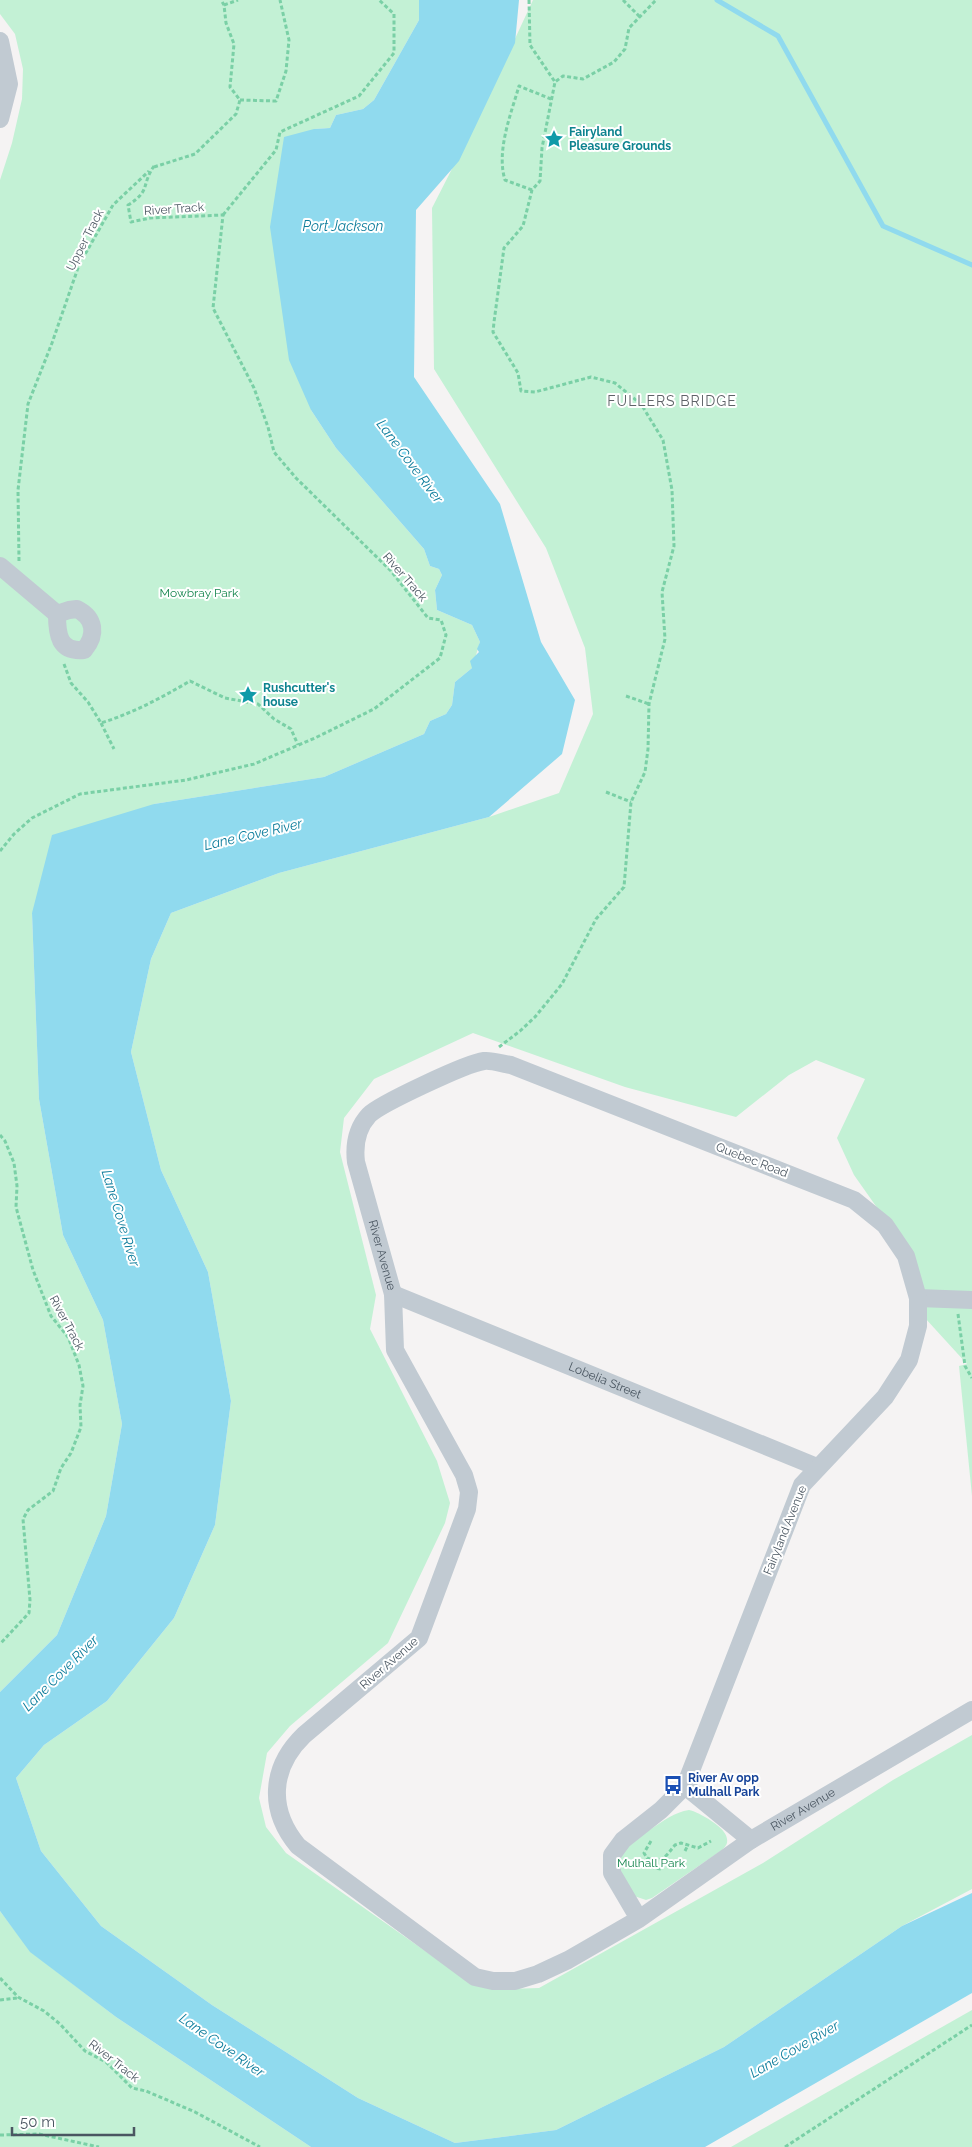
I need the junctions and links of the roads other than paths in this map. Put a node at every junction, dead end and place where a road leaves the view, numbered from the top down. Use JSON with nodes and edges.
{"nodes":[{"id":1,"x":0,"y":41,"type":"edge"},
{"id":2,"x":0,"y":119,"type":"edge"},
{"id":3,"x":0,"y":566,"type":"edge"},
{"id":4,"x":57,"y":614,"type":"junction"},
{"id":5,"x":484,"y":1061,"type":"joint"},
{"id":6,"x":393,"y":1294,"type":"junction"},
{"id":7,"x":918,"y":1298,"type":"junction"},
{"id":8,"x":964,"y":1299,"type":"edge"},
{"id":9,"x":817,"y":1467,"type":"junction"},
{"id":10,"x":972,"y":1710,"type":"edge"},
{"id":11,"x":685,"y":1786,"type":"junction"},
{"id":12,"x":751,"y":1840,"type":"junction"},
{"id":13,"x":639,"y":1920,"type":"junction"}],
"edges":[{"from":1,"to":2,"type":"street"},
{"from":3,"to":4,"type":"street"},
{"from":4,"to":4,"type":"street"},
{"from":5,"to":6,"type":"street","name":"River Avenue"},
{"from":5,"to":7,"type":"street","name":"Quebec Road"},
{"from":6,"to":9,"type":"street","name":"Lobelia Street"},
{"from":6,"to":13,"type":"street","name":"River Avenue"},
{"from":7,"to":8,"type":"street"},
{"from":7,"to":9,"type":"street","name":"Fairyland Avenue"},
{"from":9,"to":11,"type":"street","name":"Fairyland Avenue"},
{"from":10,"to":12,"type":"street","name":"River Avenue"},
{"from":11,"to":12,"type":"street"},
{"from":11,"to":13,"type":"street"},
{"from":12,"to":13,"type":"street","name":"River Avenue"}]}
